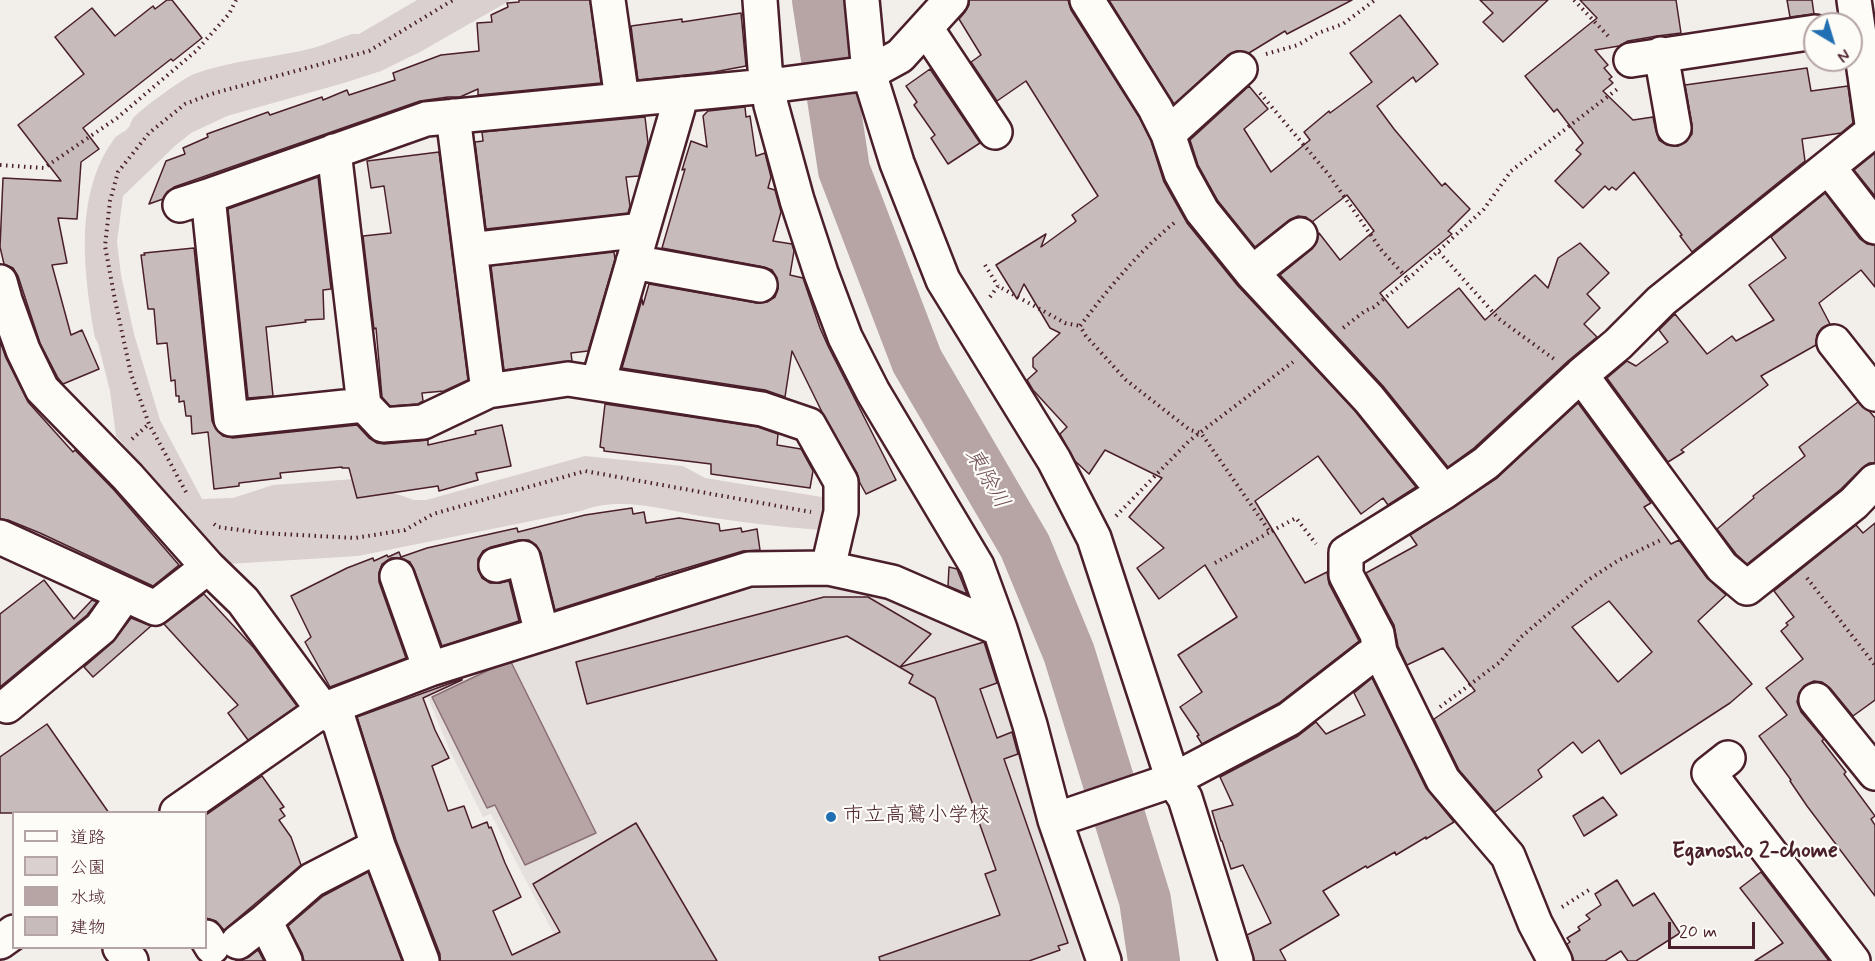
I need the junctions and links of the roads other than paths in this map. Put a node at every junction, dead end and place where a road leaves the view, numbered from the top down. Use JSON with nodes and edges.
{"nodes":[{"id":1,"x":608,"y":0,"type":"edge"},
{"id":2,"x":760,"y":0,"type":"edge"},
{"id":3,"x":862,"y":0,"type":"edge"},
{"id":4,"x":951,"y":0,"type":"edge"},
{"id":5,"x":1087,"y":0,"type":"edge"},
{"id":6,"x":926,"y":28,"type":"junction"},
{"id":7,"x":1803,"y":34,"type":"edge"},
{"id":8,"x":1863,"y":48,"type":"edge"},
{"id":9,"x":1240,"y":69,"type":"dead end"},
{"id":10,"x":869,"y":73,"type":"junction"},
{"id":11,"x":772,"y":92,"type":"junction"},
{"id":12,"x":682,"y":94,"type":"junction"},
{"id":13,"x":622,"y":99,"type":"junction"},
{"id":14,"x":453,"y":116,"type":"junction"},
{"id":15,"x":1674,"y":128,"type":"dead end"},
{"id":16,"x":995,"y":132,"type":"dead end"},
{"id":17,"x":1168,"y":134,"type":"junction"},
{"id":18,"x":334,"y":152,"type":"junction"},
{"id":19,"x":1829,"y":168,"type":"junction"},
{"id":20,"x":1875,"y":228,"type":"edge"},
{"id":21,"x":642,"y":230,"type":"junction"},
{"id":22,"x":1300,"y":235,"type":"dead end"},
{"id":23,"x":470,"y":250,"type":"junction"},
{"id":24,"x":633,"y":262,"type":"junction"},
{"id":25,"x":1252,"y":273,"type":"junction"},
{"id":26,"x":0,"y":282,"type":"edge"},
{"id":27,"x":760,"y":285,"type":"dead end"},
{"id":28,"x":1834,"y":342,"type":"dead end"},
{"id":29,"x":11,"y":359,"type":"edge"},
{"id":30,"x":1581,"y":375,"type":"junction"},
{"id":31,"x":598,"y":383,"type":"junction"},
{"id":32,"x":488,"y":391,"type":"junction"},
{"id":33,"x":1875,"y":394,"type":"edge"},
{"id":34,"x":364,"y":405,"type":"junction"},
{"id":35,"x":1875,"y":481,"type":"edge"},
{"id":36,"x":1444,"y":492,"type":"junction"},
{"id":37,"x":0,"y":537,"type":"edge"},
{"id":38,"x":496,"y":565,"type":"dead end"},
{"id":39,"x":208,"y":567,"type":"junction"},
{"id":40,"x":828,"y":568,"type":"junction"},
{"id":41,"x":397,"y":576,"type":"dead end"},
{"id":42,"x":125,"y":594,"type":"junction"},
{"id":43,"x":1000,"y":629,"type":"junction"},
{"id":44,"x":542,"y":634,"type":"junction"},
{"id":45,"x":1380,"y":652,"type":"junction"},
{"id":46,"x":430,"y":669,"type":"junction"},
{"id":47,"x":1816,"y":700,"type":"dead end"},
{"id":48,"x":7,"y":706,"type":"dead end"},
{"id":49,"x":322,"y":710,"type":"junction"},
{"id":50,"x":1728,"y":758,"type":"dead end"},
{"id":51,"x":1875,"y":773,"type":"edge"},
{"id":52,"x":1173,"y":780,"type":"junction"},
{"id":53,"x":180,"y":811,"type":"edge"},
{"id":54,"x":1061,"y":818,"type":"junction"},
{"id":55,"x":378,"y":846,"type":"junction"},
{"id":56,"x":265,"y":921,"type":"junction"},
{"id":57,"x":218,"y":942,"type":"edge"},
{"id":58,"x":121,"y":949,"type":"edge"},
{"id":59,"x":131,"y":961,"type":"edge"},
{"id":60,"x":285,"y":961,"type":"edge"},
{"id":61,"x":422,"y":961,"type":"edge"},
{"id":62,"x":1104,"y":961,"type":"edge"},
{"id":63,"x":1236,"y":961,"type":"edge"},
{"id":64,"x":1555,"y":961,"type":"edge"},
{"id":65,"x":1853,"y":961,"type":"edge"}],
"edges":[{"from":1,"to":13,"type":"street"},
{"from":2,"to":11,"type":"street"},
{"from":3,"to":10,"type":"street"},
{"from":4,"to":6,"type":"street"},
{"from":5,"to":17,"type":"street"},
{"from":6,"to":10,"type":"street"},
{"from":6,"to":16,"type":"street"},
{"from":7,"to":15,"type":"street"},
{"from":8,"to":19,"type":"street"},
{"from":9,"to":17,"type":"street"},
{"from":10,"to":11,"type":"street"},
{"from":10,"to":52,"type":"street"},
{"from":11,"to":12,"type":"street"},
{"from":11,"to":43,"type":"street"},
{"from":12,"to":13,"type":"street"},
{"from":12,"to":21,"type":"street"},
{"from":13,"to":14,"type":"street"},
{"from":14,"to":18,"type":"street"},
{"from":14,"to":23,"type":"street"},
{"from":17,"to":25,"type":"street"},
{"from":18,"to":34,"type":"street"},
{"from":18,"to":34,"type":"street"},
{"from":19,"to":20,"type":"street"},
{"from":19,"to":30,"type":"street"},
{"from":21,"to":23,"type":"street"},
{"from":21,"to":24,"type":"street"},
{"from":22,"to":25,"type":"street"},
{"from":23,"to":32,"type":"street"},
{"from":24,"to":27,"type":"street"},
{"from":24,"to":31,"type":"street"},
{"from":25,"to":36,"type":"street"},
{"from":26,"to":29,"type":"street"},
{"from":28,"to":33,"type":"street"},
{"from":29,"to":39,"type":"street"},
{"from":30,"to":35,"type":"street"},
{"from":30,"to":36,"type":"street"},
{"from":31,"to":32,"type":"street"},
{"from":31,"to":40,"type":"street"},
{"from":32,"to":34,"type":"street"},
{"from":36,"to":45,"type":"street"},
{"from":37,"to":42,"type":"street"},
{"from":38,"to":44,"type":"street"},
{"from":39,"to":42,"type":"street"},
{"from":39,"to":49,"type":"street"},
{"from":40,"to":43,"type":"street"},
{"from":40,"to":44,"type":"street"},
{"from":41,"to":46,"type":"street"},
{"from":42,"to":48,"type":"street"},
{"from":43,"to":54,"type":"street"},
{"from":44,"to":46,"type":"street"},
{"from":45,"to":52,"type":"street"},
{"from":45,"to":64,"type":"street"},
{"from":46,"to":49,"type":"street"},
{"from":47,"to":51,"type":"street"},
{"from":49,"to":53,"type":"street"},
{"from":49,"to":55,"type":"street"},
{"from":50,"to":65,"type":"street"},
{"from":52,"to":54,"type":"street"},
{"from":52,"to":63,"type":"street"},
{"from":54,"to":62,"type":"street"},
{"from":55,"to":56,"type":"street"},
{"from":55,"to":61,"type":"street"},
{"from":56,"to":57,"type":"street"},
{"from":56,"to":60,"type":"street"},
{"from":58,"to":59,"type":"street"}]}
